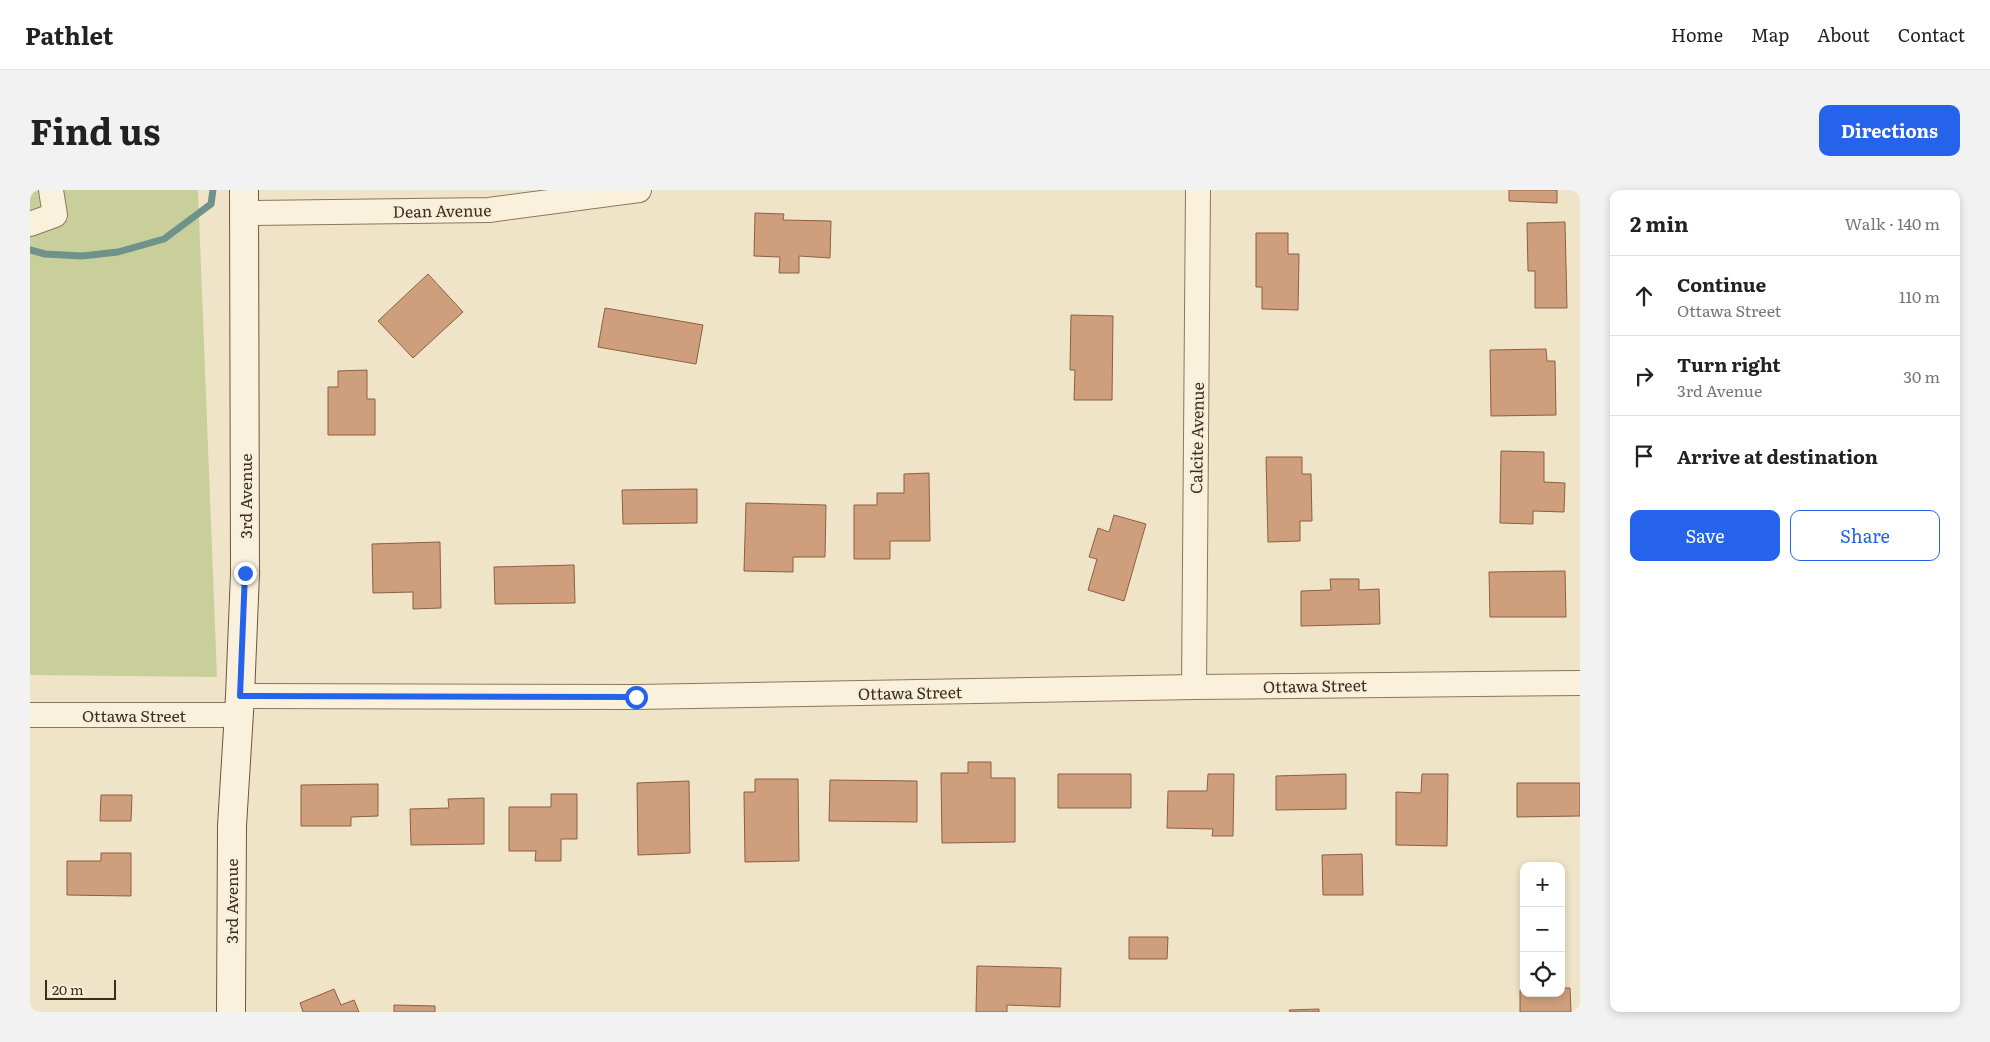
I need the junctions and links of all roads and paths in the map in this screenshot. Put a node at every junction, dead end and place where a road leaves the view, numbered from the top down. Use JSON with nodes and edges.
{"nodes":[{"id":1,"x":51,"y":190,"type":"edge"},
{"id":2,"x":639,"y":190,"type":"edge"},
{"id":3,"x":1198,"y":190,"type":"edge"},
{"id":4,"x":244,"y":201,"type":"edge"},
{"id":5,"x":30,"y":224,"type":"edge"},
{"id":6,"x":1580,"y":683,"type":"edge"},
{"id":7,"x":1194,"y":686,"type":"junction"},
{"id":8,"x":239,"y":705,"type":"junction"},
{"id":9,"x":30,"y":715,"type":"edge"},
{"id":10,"x":231,"y":1012,"type":"edge"}],
"edges":[{"from":1,"to":5,"type":"street"},
{"from":2,"to":4,"type":"street","name":"Dean Avenue"},
{"from":3,"to":7,"type":"street","name":"Calcite Avenue"},
{"from":4,"to":8,"type":"street","name":"3rd Avenue"},
{"from":6,"to":7,"type":"street","name":"Ottawa Street"},
{"from":7,"to":8,"type":"street","name":"Ottawa Street"},
{"from":8,"to":9,"type":"street","name":"Ottawa Street"},
{"from":8,"to":10,"type":"street","name":"3rd Avenue"}]}
